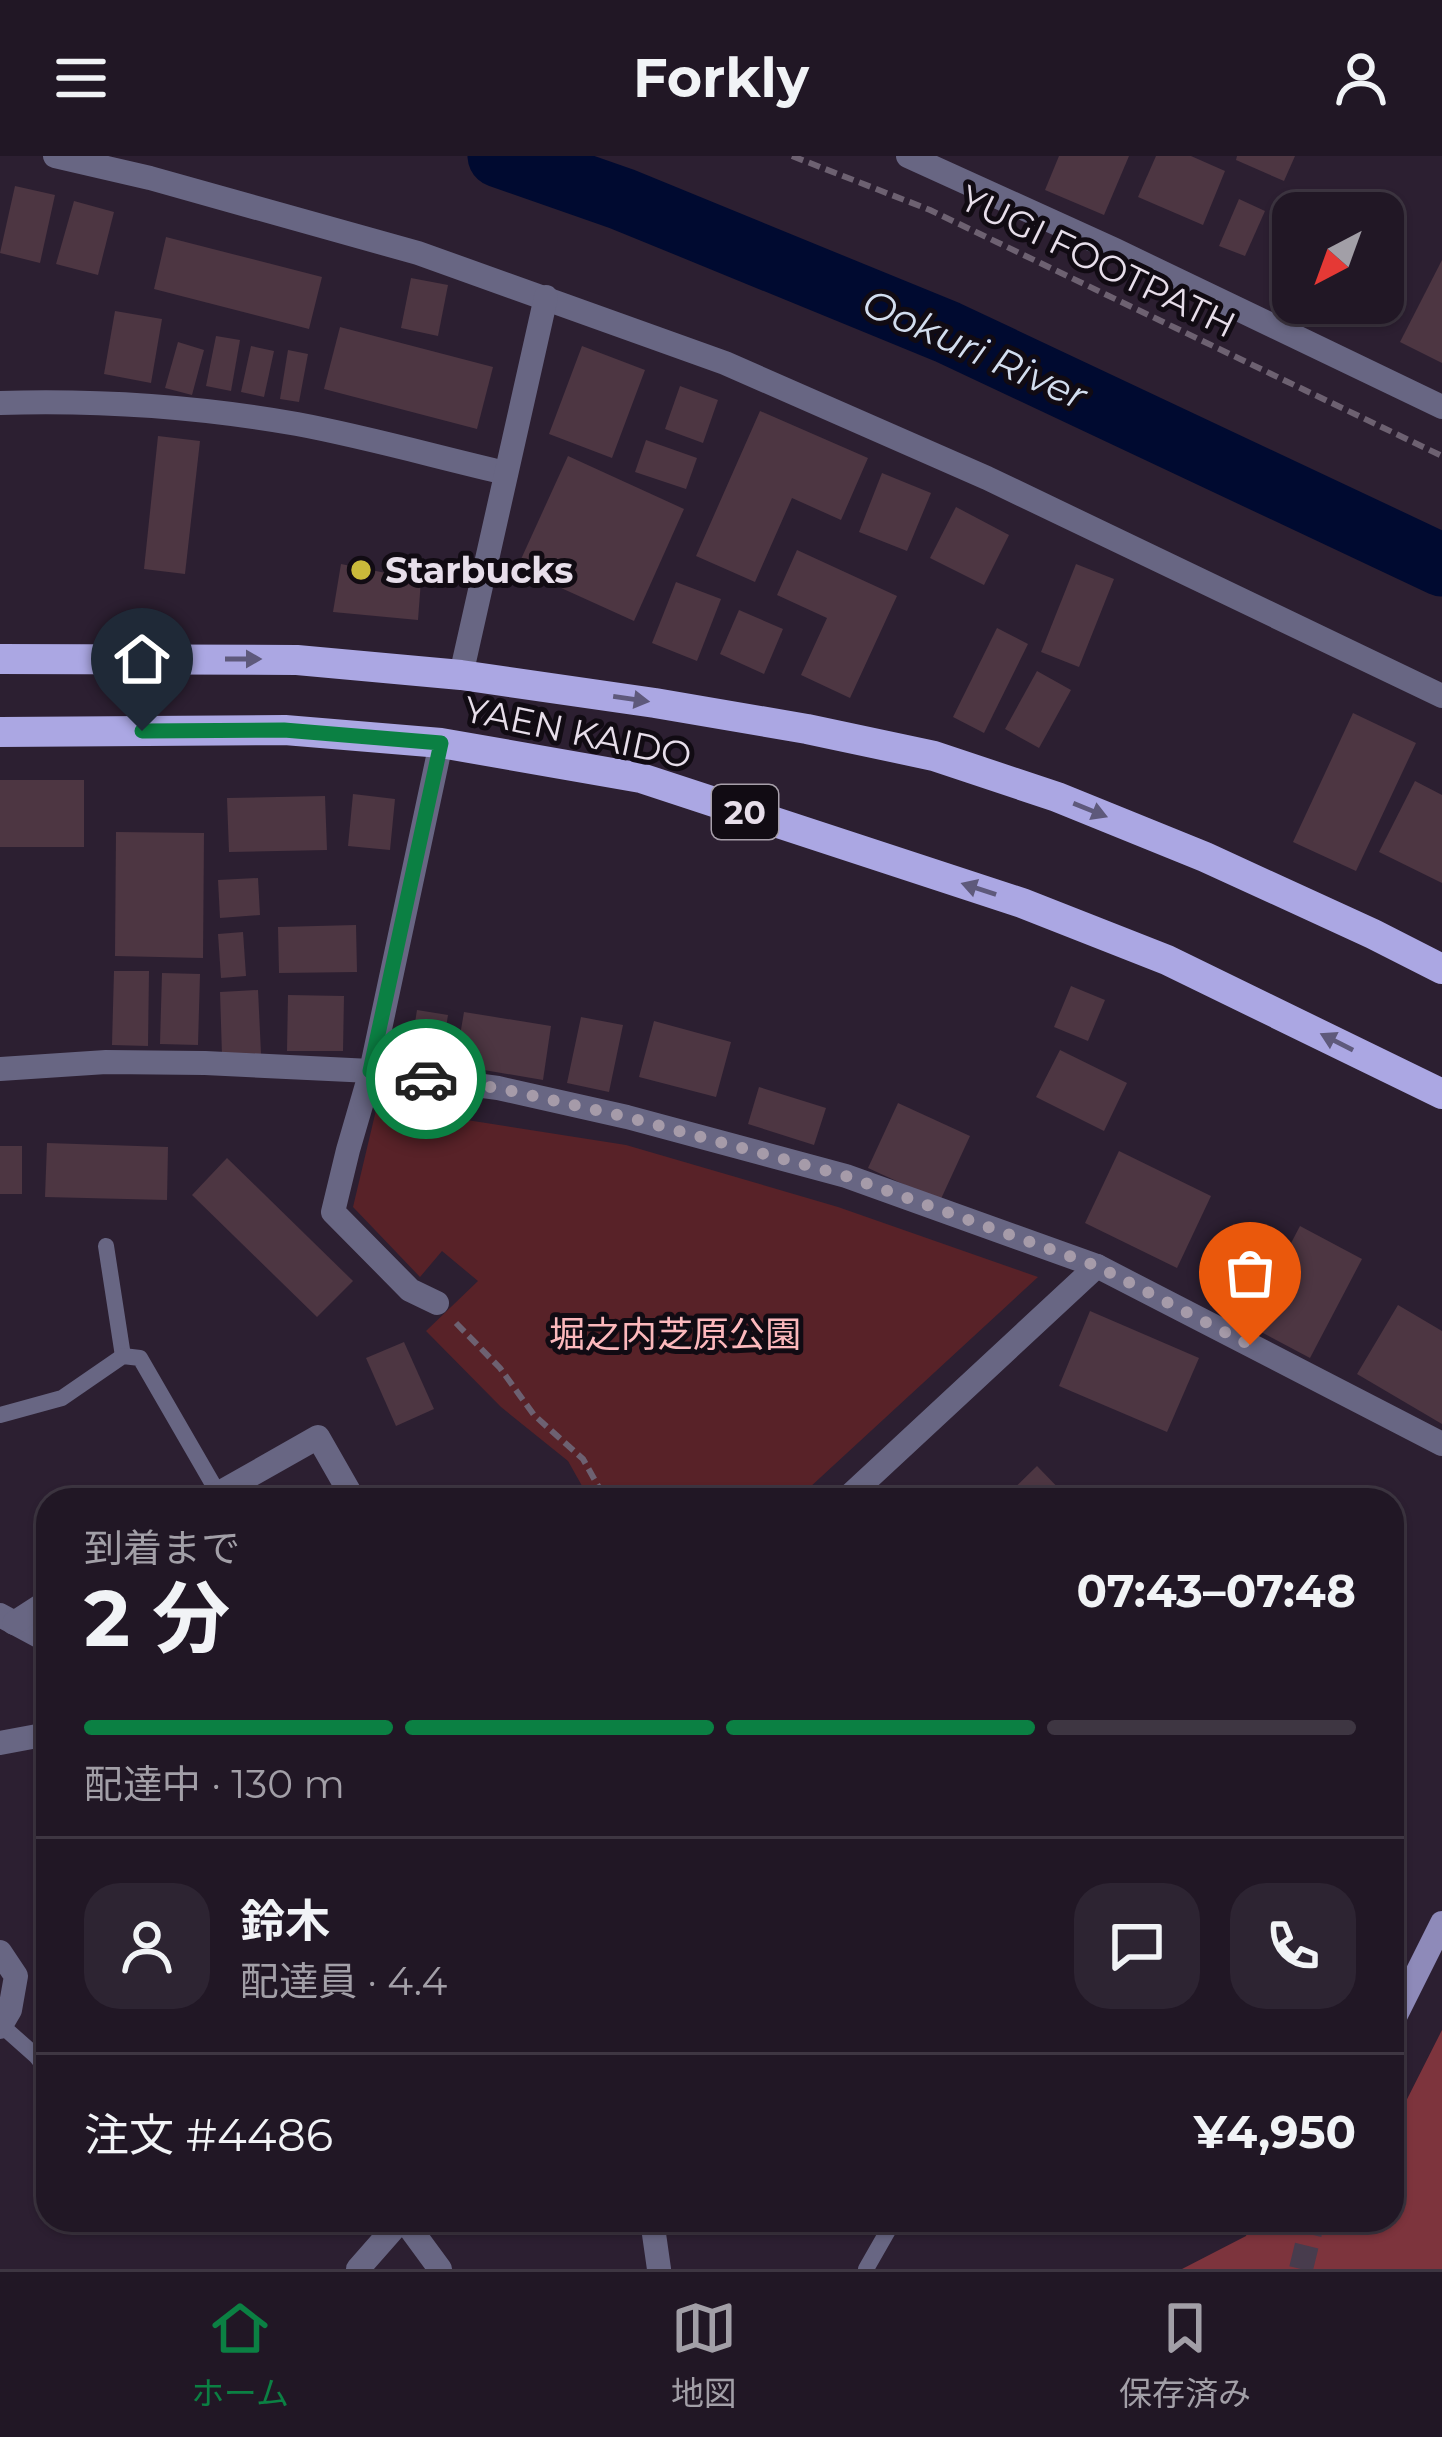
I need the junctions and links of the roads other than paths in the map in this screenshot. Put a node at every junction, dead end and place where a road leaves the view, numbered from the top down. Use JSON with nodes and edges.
{"nodes":[{"id":1,"x":55,"y":156,"type":"edge"},
{"id":2,"x":908,"y":156,"type":"edge"},
{"id":3,"x":546,"y":297,"type":"junction"},
{"id":4,"x":0,"y":403,"type":"edge"},
{"id":5,"x":1442,"y":406,"type":"edge"},
{"id":6,"x":506,"y":473,"type":"junction"},
{"id":7,"x":0,"y":659,"type":"edge"},
{"id":8,"x":460,"y":675,"type":"junction"},
{"id":9,"x":1442,"y":695,"type":"edge"},
{"id":10,"x":0,"y":732,"type":"edge"},
{"id":11,"x":441,"y":743,"type":"junction"},
{"id":12,"x":1442,"y":969,"type":"edge"},
{"id":13,"x":0,"y":1070,"type":"edge"},
{"id":14,"x":370,"y":1071,"type":"junction"},
{"id":15,"x":1442,"y":1094,"type":"edge"},
{"id":16,"x":106,"y":1246,"type":"dead end"},
{"id":17,"x":1097,"y":1266,"type":"junction"},
{"id":18,"x":437,"y":1304,"type":"road end"},
{"id":19,"x":123,"y":1356,"type":"junction"},
{"id":20,"x":0,"y":1415,"type":"edge"},
{"id":21,"x":1442,"y":1444,"type":"edge"},
{"id":22,"x":207,"y":1488,"type":"edge"},
{"id":23,"x":228,"y":1488,"type":"edge"},
{"id":24,"x":347,"y":1488,"type":"edge"},
{"id":25,"x":858,"y":1488,"type":"edge"},
{"id":26,"x":36,"y":1606,"type":"edge"},
{"id":27,"x":7,"y":1619,"type":"edge"},
{"id":28,"x":36,"y":1635,"type":"edge"},
{"id":29,"x":36,"y":1736,"type":"edge"},
{"id":30,"x":0,"y":1743,"type":"edge"},
{"id":31,"x":1442,"y":1922,"type":"edge"},
{"id":32,"x":0,"y":1952,"type":"edge"},
{"id":33,"x":1404,"y":1999,"type":"edge"},
{"id":34,"x":1,"y":2026,"type":"edge"},
{"id":35,"x":36,"y":2055,"type":"edge"},
{"id":36,"x":391,"y":2232,"type":"edge"},
{"id":37,"x":411,"y":2232,"type":"edge"},
{"id":38,"x":654,"y":2232,"type":"edge"},
{"id":39,"x":887,"y":2232,"type":"edge"},
{"id":40,"x":358,"y":2269,"type":"edge"},
{"id":41,"x":440,"y":2269,"type":"edge"},
{"id":42,"x":659,"y":2269,"type":"edge"},
{"id":43,"x":866,"y":2269,"type":"edge"}],
"edges":[{"from":1,"to":3,"type":"street"},
{"from":2,"to":5,"type":"street"},
{"from":3,"to":6,"type":"street"},
{"from":3,"to":9,"type":"street"},
{"from":4,"to":6,"type":"street"},
{"from":6,"to":8,"type":"street"},
{"from":7,"to":8,"type":"main road","name":"YAEN KAIDO","one_way":true},
{"from":8,"to":12,"type":"main road","name":"YAEN KAIDO","one_way":true},
{"from":10,"to":11,"type":"main road","name":"YAEN KAIDO","number":"20"},
{"from":11,"to":14,"type":"street"},
{"from":15,"to":11,"type":"main road","name":"YAEN KAIDO","number":"20","one_way":true},
{"from":13,"to":14,"type":"street"},
{"from":14,"to":17,"type":"street"},
{"from":14,"to":18,"type":"street"},
{"from":16,"to":19,"type":"lane"},
{"from":17,"to":21,"type":"street"},
{"from":17,"to":25,"type":"street"},
{"from":19,"to":20,"type":"lane"},
{"from":19,"to":22,"type":"lane"},
{"from":23,"to":24,"type":"street"},
{"from":26,"to":27,"type":"street"},
{"from":27,"to":28,"type":"street"},
{"from":29,"to":30,"type":"street"},
{"from":31,"to":33,"type":"main road"},
{"from":32,"to":34,"type":"street"},
{"from":34,"to":35,"type":"lane"},
{"from":36,"to":40,"type":"street"},
{"from":37,"to":41,"type":"street"},
{"from":38,"to":42,"type":"street"},
{"from":39,"to":43,"type":"lane"}]}
